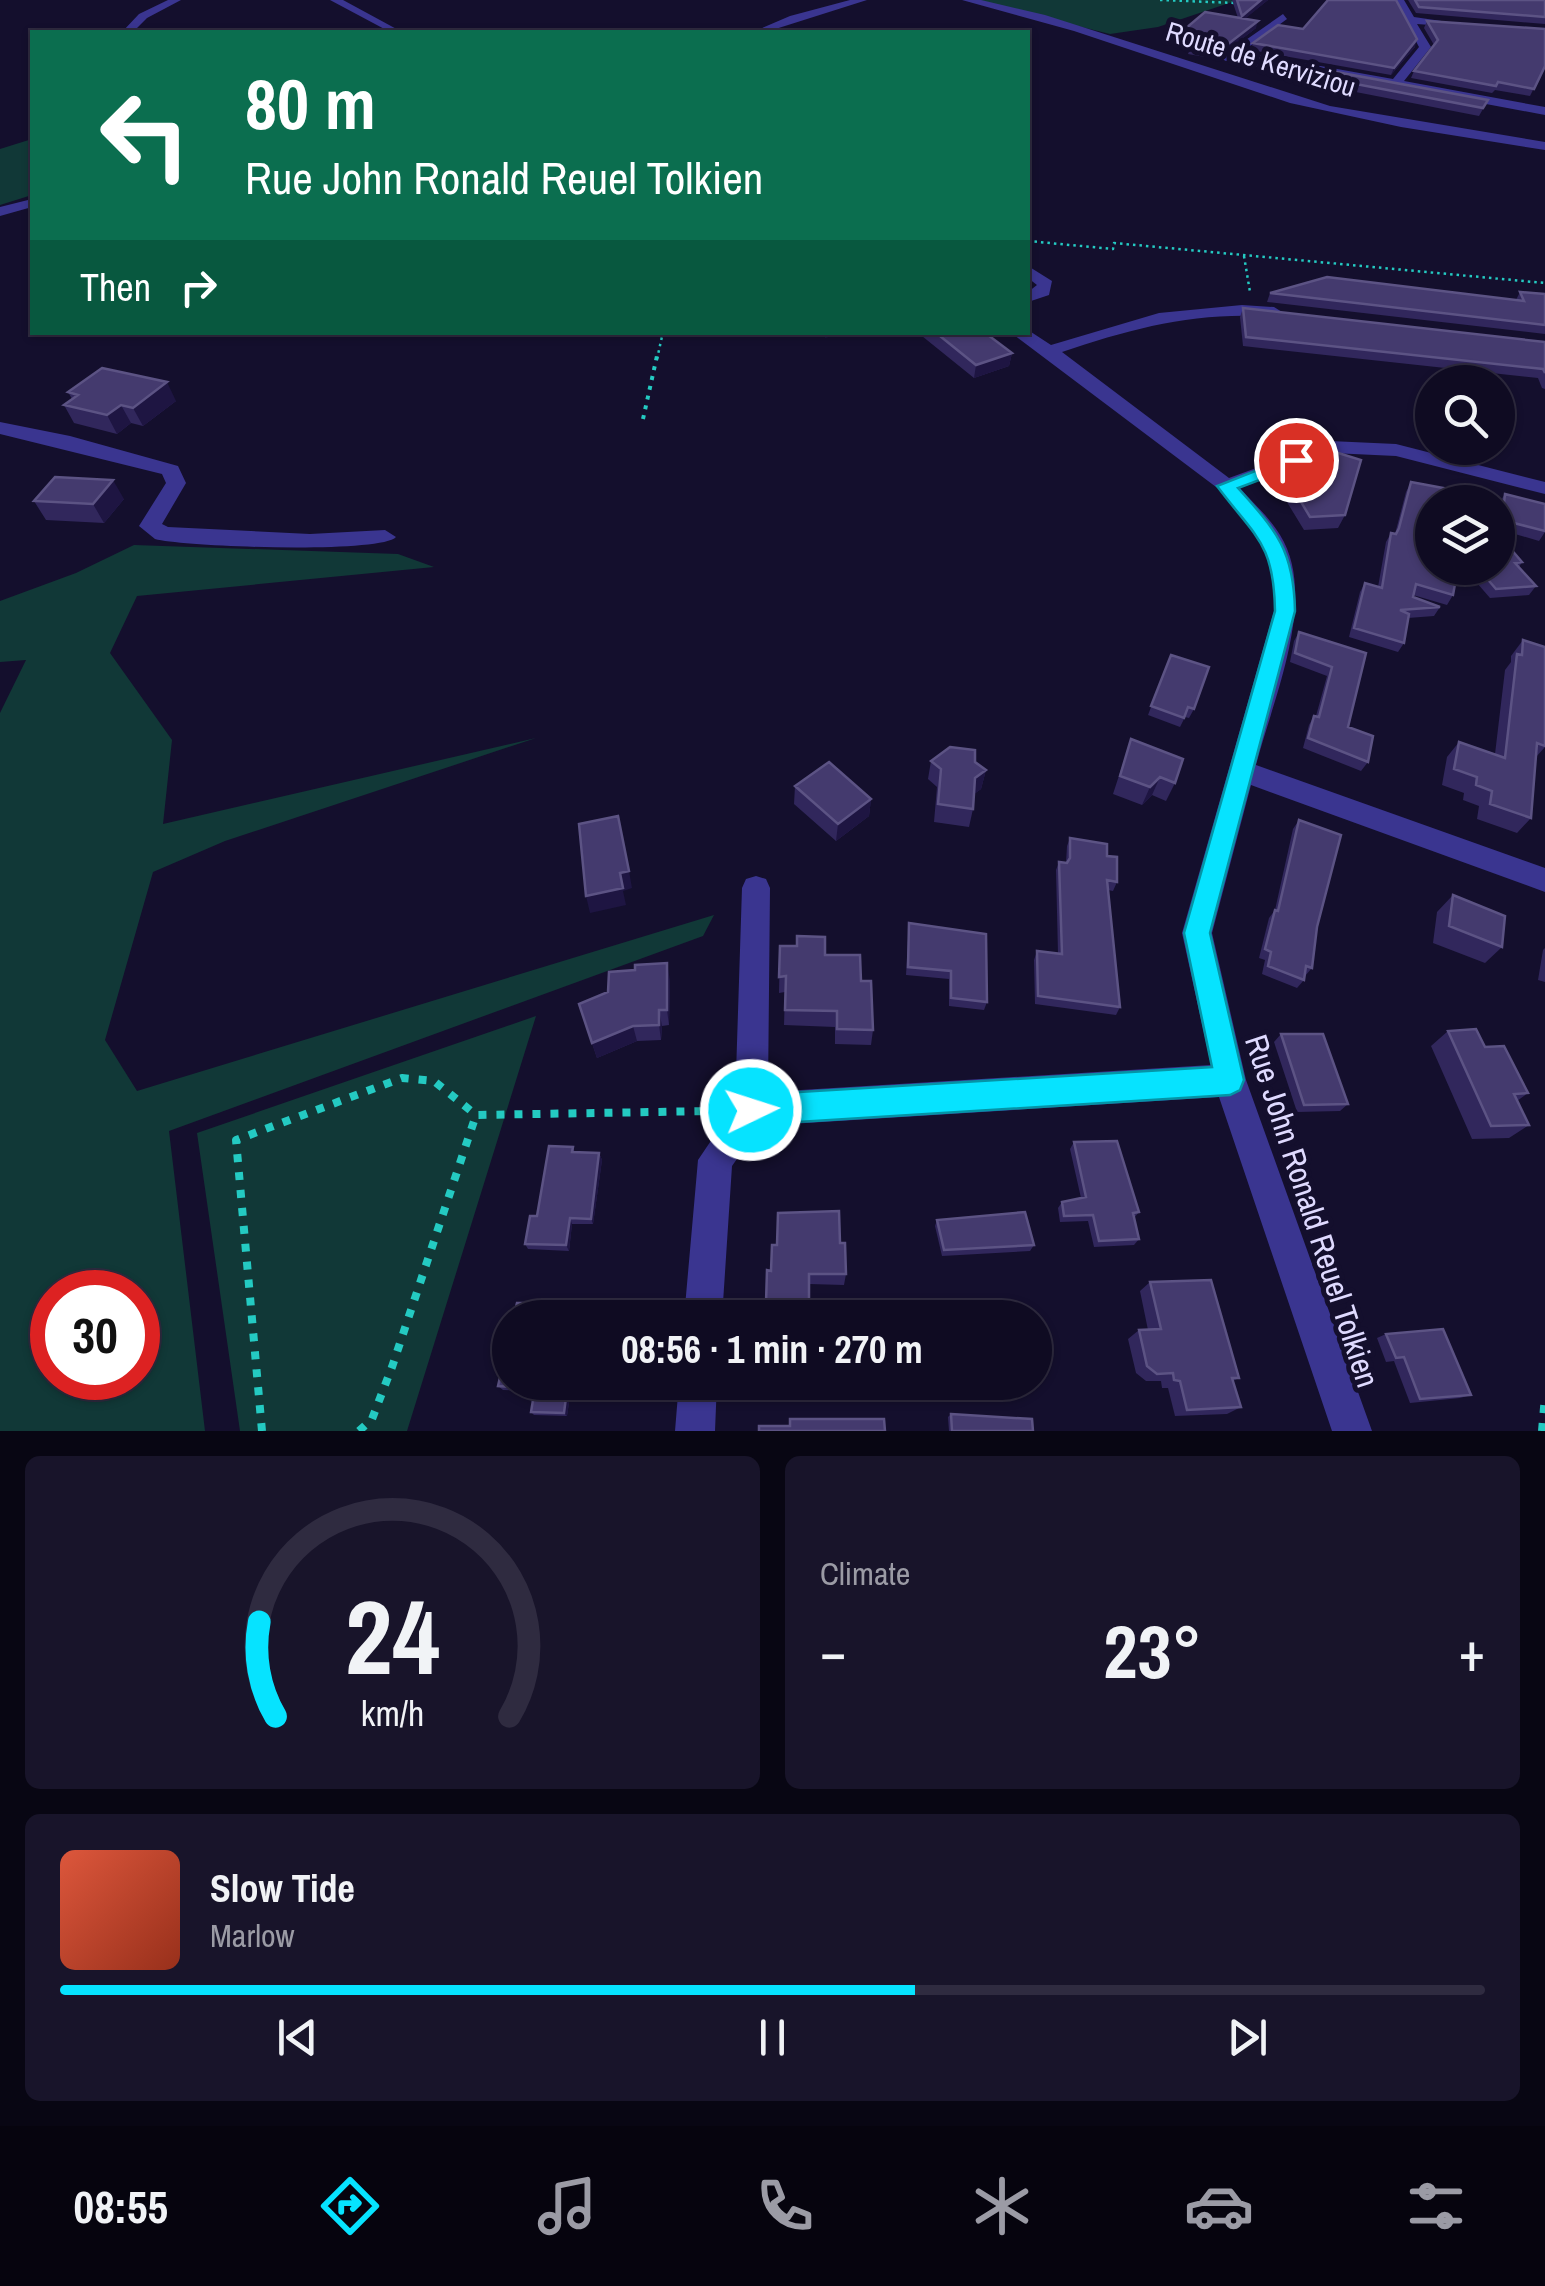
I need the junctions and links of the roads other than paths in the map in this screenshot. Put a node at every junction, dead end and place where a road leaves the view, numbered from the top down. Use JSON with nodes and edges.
{"nodes":[{"id":1,"x":176,"y":0,"type":"edge"},
{"id":2,"x":335,"y":0,"type":"edge"},
{"id":3,"x":862,"y":0,"type":"edge"},
{"id":4,"x":967,"y":0,"type":"edge"},
{"id":5,"x":1399,"y":0,"type":"edge"},
{"id":6,"x":1282,"y":18,"type":"dead end"},
{"id":7,"x":1412,"y":20,"type":"junction"},
{"id":8,"x":1469,"y":24,"type":"edge"},
{"id":9,"x":130,"y":30,"type":"edge"},
{"id":10,"x":393,"y":30,"type":"edge"},
{"id":11,"x":763,"y":30,"type":"edge"},
{"id":12,"x":1236,"y":54,"type":"junction"},
{"id":13,"x":1204,"y":69,"type":"junction"},
{"id":14,"x":1398,"y":81,"type":"junction"},
{"id":15,"x":1545,"y":111,"type":"edge"},
{"id":16,"x":1545,"y":146,"type":"edge"},
{"id":17,"x":30,"y":203,"type":"edge"},
{"id":18,"x":0,"y":212,"type":"edge"},
{"id":19,"x":1030,"y":272,"type":"edge"},
{"id":20,"x":1030,"y":296,"type":"edge"},
{"id":21,"x":1308,"y":316,"type":"edge"},
{"id":22,"x":1023,"y":335,"type":"edge"},
{"id":23,"x":1049,"y":351,"type":"junction"},
{"id":24,"x":0,"y":428,"type":"edge"},
{"id":25,"x":1226,"y":486,"type":"junction"},
{"id":26,"x":1545,"y":488,"type":"edge"},
{"id":27,"x":386,"y":537,"type":"dead end"},
{"id":28,"x":1242,"y":771,"type":"junction"},
{"id":29,"x":1545,"y":880,"type":"edge"},
{"id":30,"x":756,"y":888,"type":"dead end"},
{"id":31,"x":1230,"y":1080,"type":"junction"},
{"id":32,"x":751,"y":1110,"type":"junction"},
{"id":33,"x":704,"y":1300,"type":"edge"},
{"id":34,"x":697,"y":1400,"type":"edge"},
{"id":35,"x":694,"y":1431,"type":"edge"},
{"id":36,"x":1352,"y":1431,"type":"edge"}],
"edges":[{"from":1,"to":9,"type":"street"},
{"from":2,"to":10,"type":"street"},
{"from":3,"to":11,"type":"street"},
{"from":4,"to":13,"type":"street","name":"Route de Kerviziou"},
{"from":5,"to":7,"type":"street"},
{"from":6,"to":12,"type":"street"},
{"from":7,"to":8,"type":"street"},
{"from":7,"to":14,"type":"street"},
{"from":12,"to":13,"type":"street"},
{"from":12,"to":14,"type":"street"},
{"from":13,"to":16,"type":"street","name":"Route de Kerviziou"},
{"from":14,"to":15,"type":"street"},
{"from":17,"to":18,"type":"street"},
{"from":19,"to":20,"type":"street"},
{"from":21,"to":23,"type":"street"},
{"from":22,"to":23,"type":"street","name":"Rue John Ronald Reuel Tolkien"},
{"from":23,"to":25,"type":"street","name":"Rue John Ronald Reuel Tolkien"},
{"from":24,"to":27,"type":"street"},
{"from":25,"to":26,"type":"street"},
{"from":25,"to":28,"type":"street","name":"Rue John Ronald Reuel Tolkien"},
{"from":28,"to":29,"type":"street"},
{"from":28,"to":31,"type":"street","name":"Rue John Ronald Reuel Tolkien"},
{"from":30,"to":32,"type":"street"},
{"from":31,"to":32,"type":"street"},
{"from":31,"to":36,"type":"street","name":"Rue John Ronald Reuel Tolkien"},
{"from":32,"to":33,"type":"street"},
{"from":34,"to":35,"type":"street"}]}
